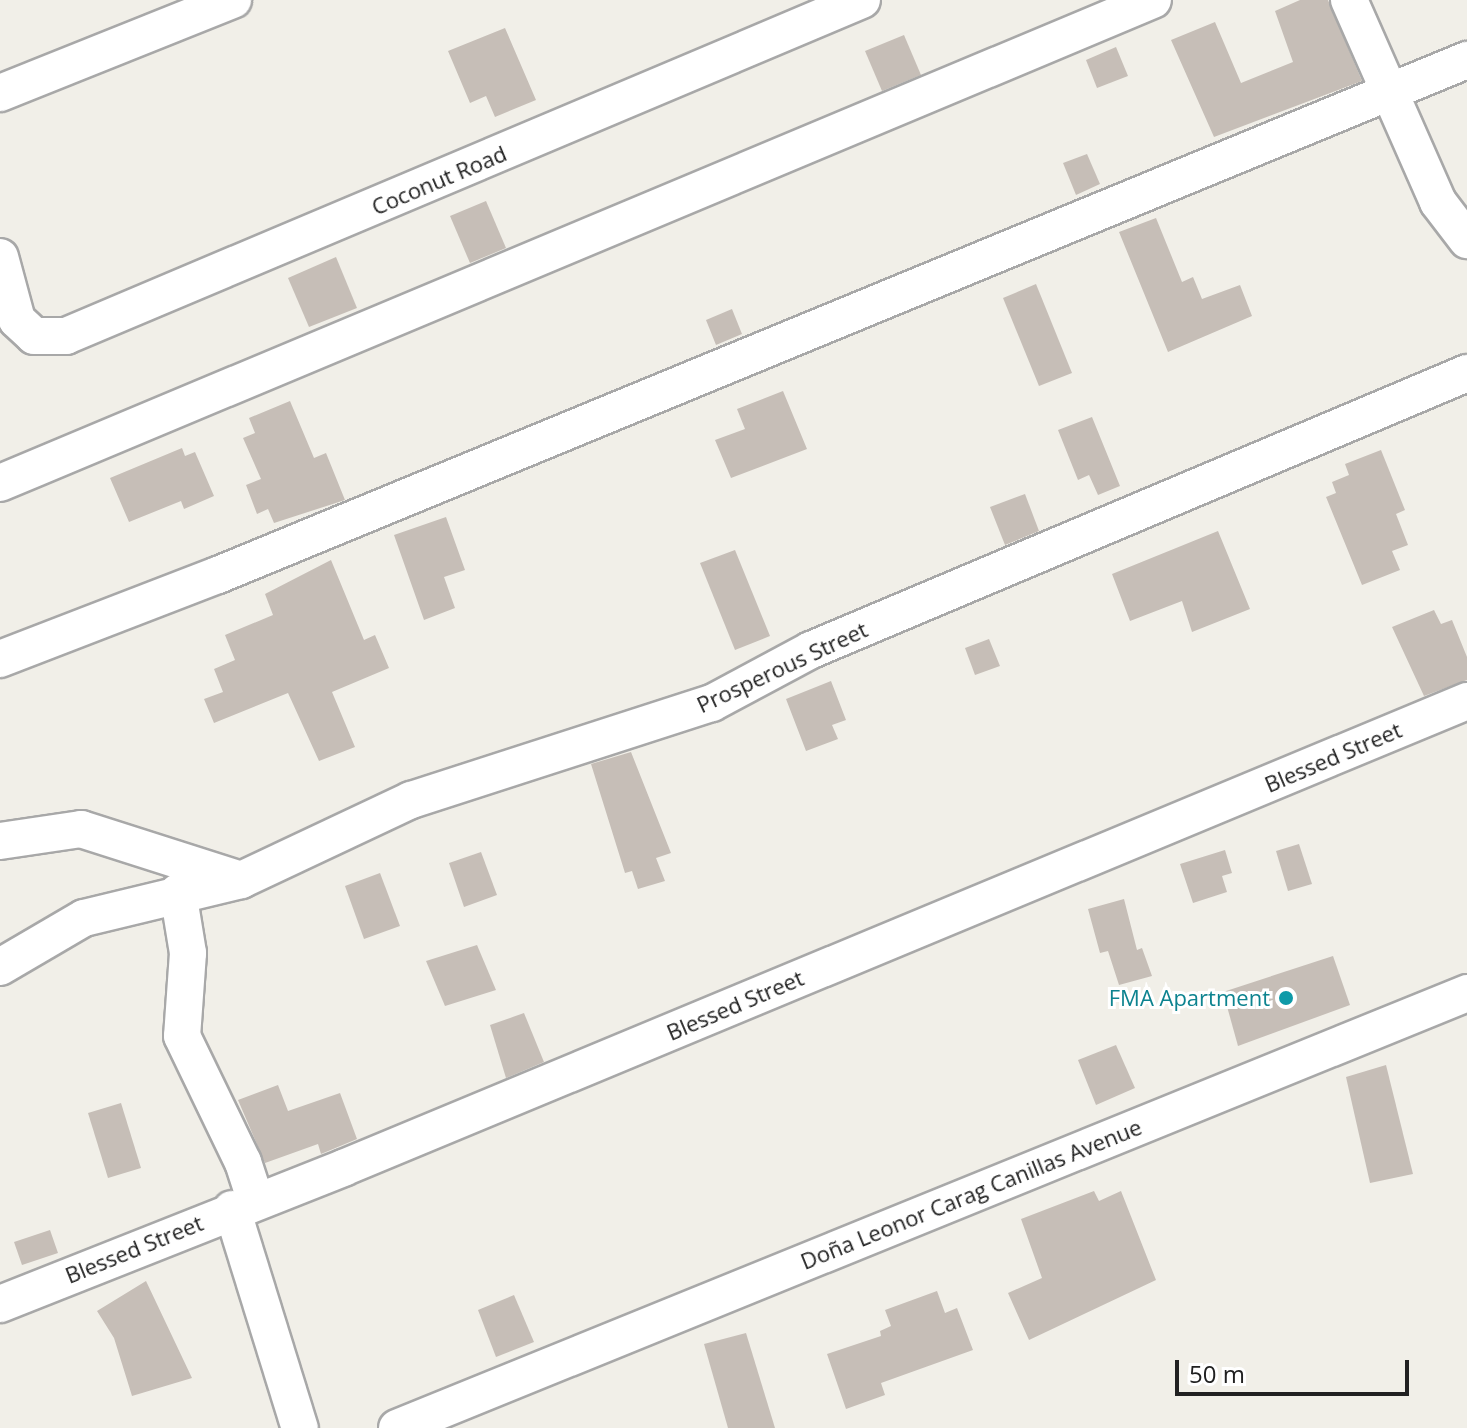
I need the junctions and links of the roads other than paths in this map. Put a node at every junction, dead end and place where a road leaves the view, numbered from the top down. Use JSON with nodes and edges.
{"nodes":[{"id":1,"x":233,"y":0,"type":"edge"},
{"id":2,"x":862,"y":0,"type":"edge"},
{"id":3,"x":1153,"y":0,"type":"edge"},
{"id":4,"x":1349,"y":0,"type":"edge"},
{"id":5,"x":1467,"y":60,"type":"edge"},
{"id":6,"x":0,"y":93,"type":"edge"},
{"id":7,"x":1387,"y":94,"type":"junction"},
{"id":8,"x":1467,"y":240,"type":"edge"},
{"id":9,"x":0,"y":257,"type":"edge"},
{"id":10,"x":1467,"y":373,"type":"edge"},
{"id":11,"x":0,"y":483,"type":"edge"},
{"id":12,"x":0,"y":659,"type":"edge"},
{"id":13,"x":1467,"y":701,"type":"edge"},
{"id":14,"x":0,"y":841,"type":"edge"},
{"id":15,"x":241,"y":880,"type":"junction"},
{"id":16,"x":178,"y":892,"type":"junction"},
{"id":17,"x":0,"y":967,"type":"edge"},
{"id":18,"x":1467,"y":993,"type":"edge"},
{"id":19,"x":244,"y":1204,"type":"junction"},
{"id":20,"x":0,"y":1304,"type":"edge"},
{"id":21,"x":300,"y":1428,"type":"edge"},
{"id":22,"x":397,"y":1428,"type":"edge"}],
"edges":[{"from":1,"to":6,"type":"street"},
{"from":2,"to":9,"type":"street","name":"Coconut Road"},
{"from":3,"to":11,"type":"street"},
{"from":4,"to":7,"type":"street"},
{"from":5,"to":7,"type":"street"},
{"from":7,"to":8,"type":"street"},
{"from":7,"to":12,"type":"street"},
{"from":10,"to":15,"type":"street","name":"Prosperous Street"},
{"from":13,"to":19,"type":"street","name":"Blessed Street"},
{"from":14,"to":15,"type":"street"},
{"from":15,"to":16,"type":"street","name":"Prosperous Street"},
{"from":16,"to":17,"type":"street","name":"Prosperous Street"},
{"from":16,"to":19,"type":"street"},
{"from":18,"to":22,"type":"street","name":"Doña Leonor Carag Canillas Avenue"},
{"from":19,"to":20,"type":"street","name":"Blessed Street"},
{"from":19,"to":21,"type":"street"}]}
